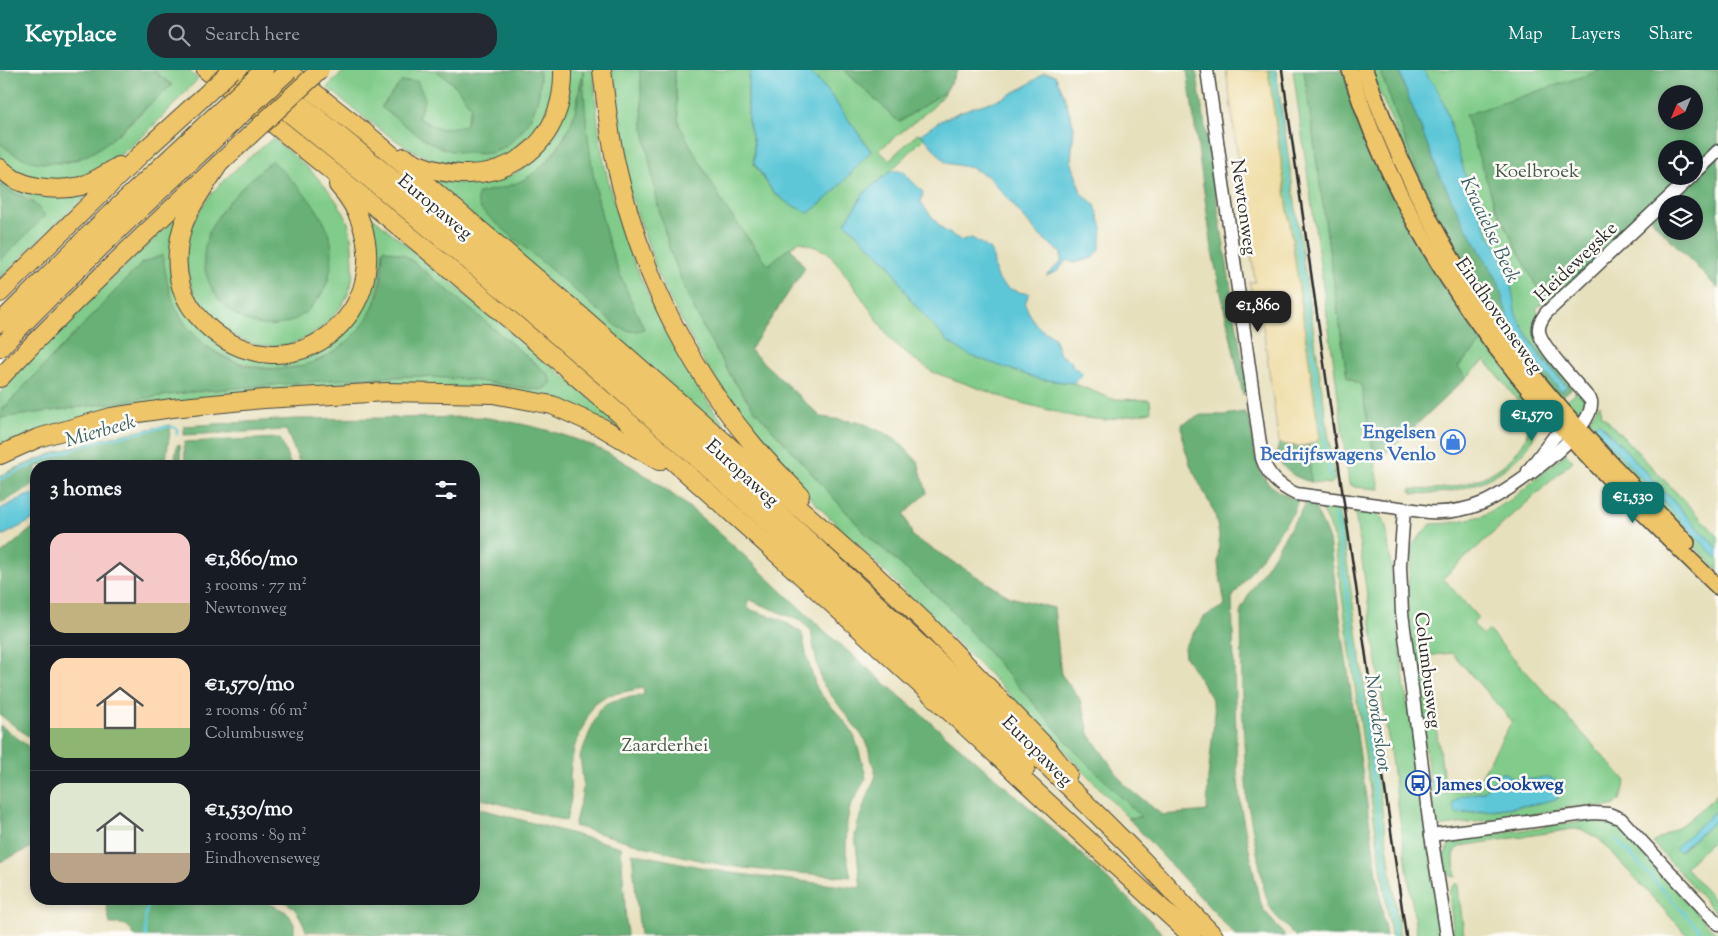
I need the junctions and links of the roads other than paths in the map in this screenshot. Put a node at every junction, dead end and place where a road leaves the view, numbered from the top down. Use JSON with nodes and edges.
{"nodes":[{"id":1,"x":206,"y":70,"type":"edge"},
{"id":2,"x":232,"y":70,"type":"edge"},
{"id":3,"x":236,"y":70,"type":"edge"},
{"id":4,"x":258,"y":70,"type":"edge"},
{"id":5,"x":264,"y":70,"type":"edge"},
{"id":6,"x":287,"y":70,"type":"edge"},
{"id":7,"x":320,"y":70,"type":"edge"},
{"id":8,"x":563,"y":70,"type":"edge"},
{"id":9,"x":602,"y":70,"type":"edge"},
{"id":10,"x":1207,"y":70,"type":"edge"},
{"id":11,"x":1350,"y":70,"type":"edge"},
{"id":12,"x":1365,"y":70,"type":"edge"},
{"id":13,"x":226,"y":117,"type":"junction"},
{"id":14,"x":373,"y":139,"type":"junction"},
{"id":15,"x":145,"y":150,"type":"junction"},
{"id":16,"x":306,"y":150,"type":"junction"},
{"id":17,"x":1718,"y":152,"type":"edge"},
{"id":18,"x":219,"y":164,"type":"junction"},
{"id":19,"x":1703,"y":166,"type":"edge"},
{"id":20,"x":0,"y":168,"type":"edge"},
{"id":21,"x":1682,"y":185,"type":"edge"},
{"id":22,"x":0,"y":292,"type":"edge"},
{"id":23,"x":0,"y":323,"type":"edge"},
{"id":24,"x":0,"y":348,"type":"edge"},
{"id":25,"x":0,"y":378,"type":"edge"},
{"id":26,"x":1572,"y":429,"type":"junction"},
{"id":27,"x":0,"y":455,"type":"edge"},
{"id":28,"x":1404,"y":509,"type":"junction"},
{"id":29,"x":746,"y":526,"type":"junction"},
{"id":30,"x":873,"y":574,"type":"junction"},
{"id":31,"x":1718,"y":575,"type":"edge"},
{"id":32,"x":1718,"y":587,"type":"edge"},
{"id":33,"x":1117,"y":834,"type":"junction"},
{"id":34,"x":1431,"y":836,"type":"junction"},
{"id":35,"x":1718,"y":924,"type":"edge"},
{"id":36,"x":1193,"y":936,"type":"edge"},
{"id":37,"x":1214,"y":936,"type":"edge"},
{"id":38,"x":1447,"y":936,"type":"edge"}],
"edges":[{"from":1,"to":16,"type":"highway"},
{"from":2,"to":15,"type":"highway","bridge":true},
{"from":3,"to":36,"type":"highway","name":"Europaweg"},
{"from":4,"to":33,"type":"highway","name":"Europaweg"},
{"from":5,"to":13,"type":"highway","bridge":true},
{"from":6,"to":13,"type":"highway","bridge":true},
{"from":6,"to":14,"type":"highway"},
{"from":7,"to":18,"type":"highway","bridge":true},
{"from":8,"to":14,"type":"highway"},
{"from":9,"to":30,"type":"highway"},
{"from":10,"to":28,"type":"street","name":"Newtonweg"},
{"from":11,"to":26,"type":"main road","name":"Eindhovenseweg"},
{"from":12,"to":26,"type":"main road","name":"Eindhovenseweg"},
{"from":13,"to":23,"type":"highway"},
{"from":13,"to":24,"type":"highway"},
{"from":14,"to":30,"type":"highway"},
{"from":15,"to":20,"type":"highway"},
{"from":15,"to":22,"type":"highway"},
{"from":16,"to":18,"type":"highway"},
{"from":16,"to":29,"type":"highway"},
{"from":17,"to":19,"type":"street","name":"Heidewegske"},
{"from":18,"to":25,"type":"highway"},
{"from":21,"to":26,"type":"street","name":"Heidewegske"},
{"from":26,"to":28,"type":"street"},
{"from":26,"to":31,"type":"main road","name":"Eindhovenseweg"},
{"from":26,"to":32,"type":"main road","name":"Eindhovenseweg"},
{"from":27,"to":29,"type":"highway"},
{"from":28,"to":34,"type":"street","name":"Columbusweg"},
{"from":29,"to":36,"type":"highway"},
{"from":30,"to":33,"type":"highway"},
{"from":33,"to":37,"type":"highway","name":"Europaweg"},
{"from":34,"to":35,"type":"street"},
{"from":34,"to":38,"type":"street","name":"Columbusweg"}]}
